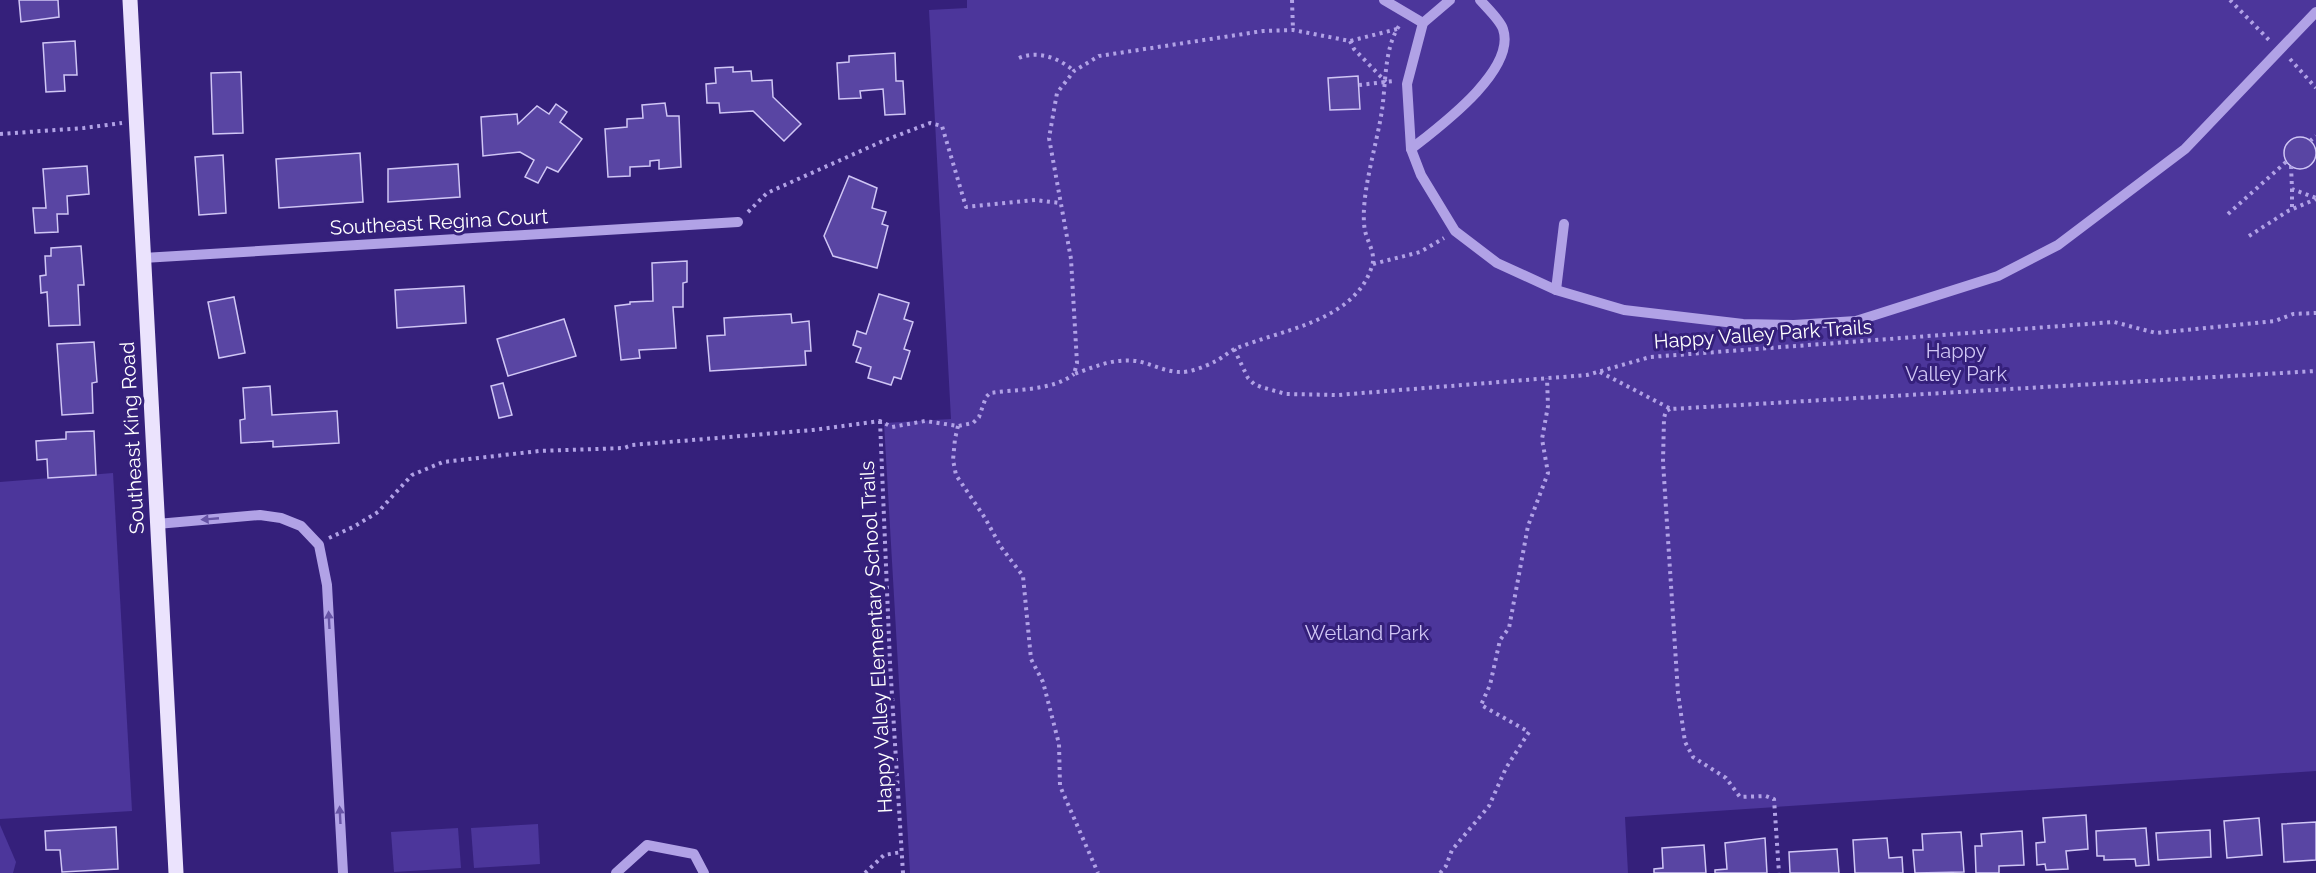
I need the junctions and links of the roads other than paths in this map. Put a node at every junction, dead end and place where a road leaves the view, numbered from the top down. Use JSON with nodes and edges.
{"nodes":[{"id":1,"x":130,"y":0,"type":"edge"},
{"id":2,"x":1384,"y":0,"type":"edge"},
{"id":3,"x":1450,"y":0,"type":"edge"},
{"id":4,"x":1480,"y":0,"type":"edge"},
{"id":5,"x":2316,"y":12,"type":"edge"},
{"id":6,"x":1423,"y":23,"type":"junction"},
{"id":7,"x":1411,"y":149,"type":"junction"},
{"id":8,"x":738,"y":222,"type":"road end"},
{"id":9,"x":1564,"y":224,"type":"dead end"},
{"id":10,"x":143,"y":258,"type":"junction"},
{"id":11,"x":1556,"y":290,"type":"junction"},
{"id":12,"x":157,"y":524,"type":"junction"},
{"id":13,"x":176,"y":873,"type":"edge"},
{"id":14,"x":343,"y":873,"type":"edge"},
{"id":15,"x":616,"y":873,"type":"edge"},
{"id":16,"x":704,"y":873,"type":"edge"}],
"edges":[{"from":1,"to":10,"type":"main road","name":"Southeast King Road"},
{"from":2,"to":6,"type":"street"},
{"from":3,"to":6,"type":"street"},
{"from":4,"to":7,"type":"street"},
{"from":5,"to":11,"type":"street"},
{"from":6,"to":7,"type":"street"},
{"from":7,"to":11,"type":"street"},
{"from":8,"to":10,"type":"street","name":"Southeast Regina Court"},
{"from":9,"to":11,"type":"street"},
{"from":10,"to":12,"type":"main road","name":"Southeast King Road"},
{"from":12,"to":13,"type":"main road","name":"Southeast King Road"},
{"from":14,"to":12,"type":"street","one_way":true},
{"from":15,"to":16,"type":"street"}]}
